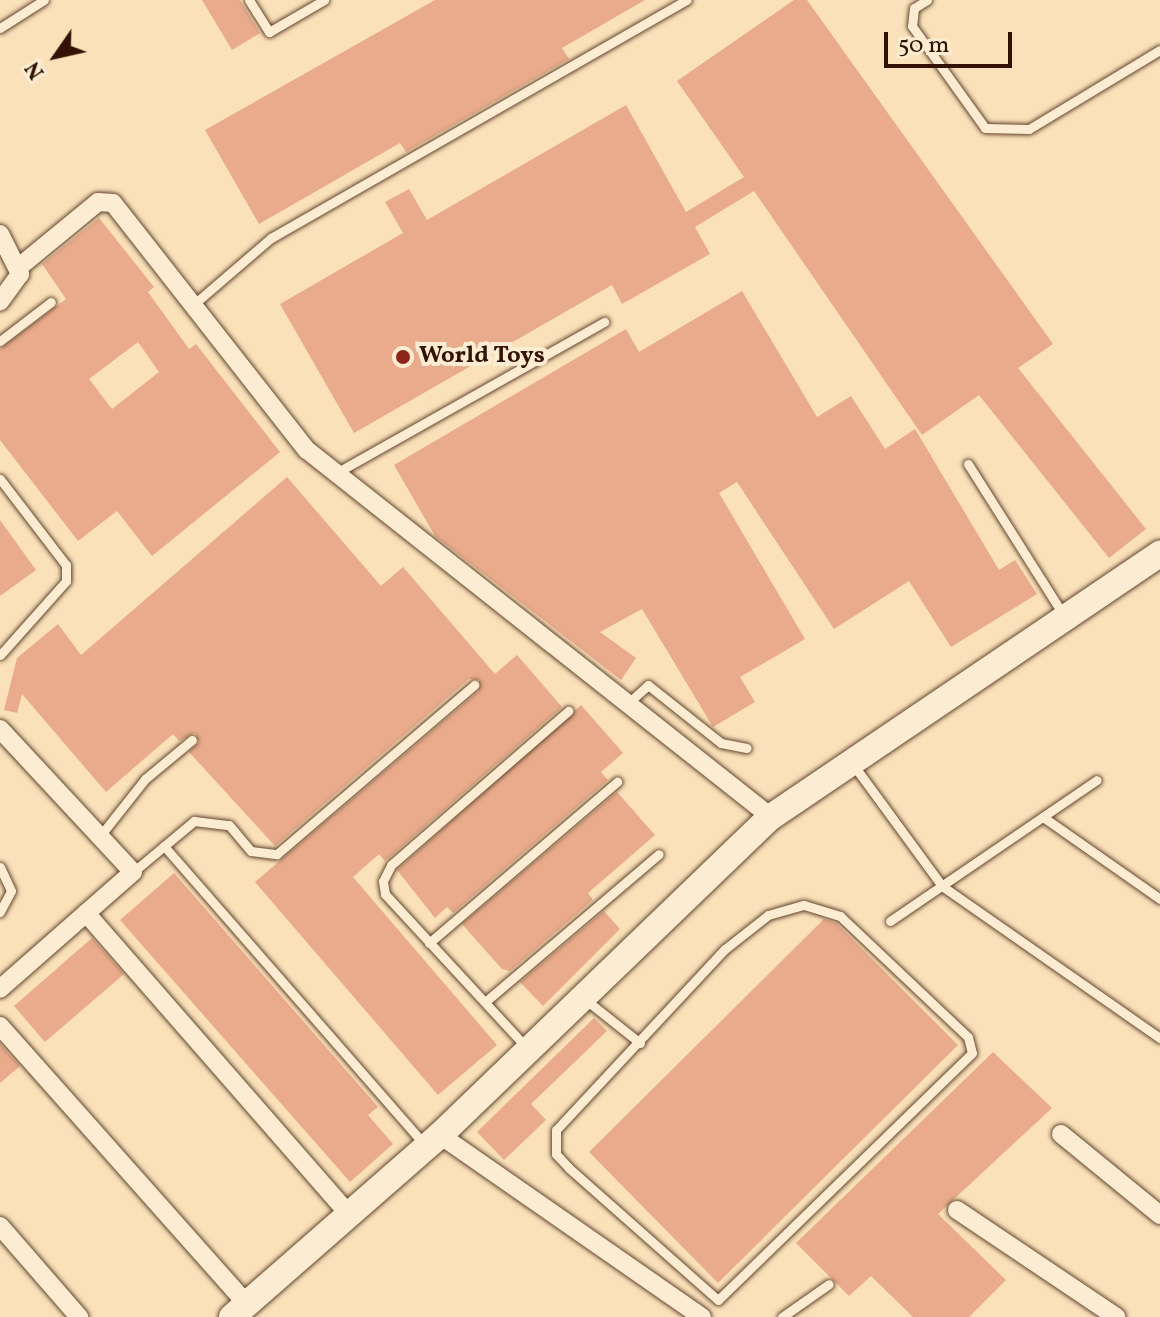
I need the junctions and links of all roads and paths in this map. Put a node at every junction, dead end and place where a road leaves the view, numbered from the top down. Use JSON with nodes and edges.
{"nodes":[{"id":1,"x":44,"y":0,"type":"edge"},
{"id":2,"x":249,"y":0,"type":"edge"},
{"id":3,"x":324,"y":0,"type":"edge"},
{"id":4,"x":687,"y":0,"type":"edge"},
{"id":5,"x":927,"y":0,"type":"edge"},
{"id":6,"x":0,"y":28,"type":"edge"},
{"id":7,"x":1160,"y":50,"type":"edge"},
{"id":8,"x":0,"y":234,"type":"edge"},
{"id":9,"x":19,"y":267,"type":"junction"},
{"id":10,"x":0,"y":302,"type":"edge"},
{"id":11,"x":51,"y":302,"type":"dead end"},
{"id":12,"x":193,"y":305,"type":"junction"},
{"id":13,"x":604,"y":322,"type":"dead end"},
{"id":14,"x":0,"y":341,"type":"edge"},
{"id":15,"x":968,"y":464,"type":"dead end"},
{"id":16,"x":336,"y":473,"type":"junction"},
{"id":17,"x":0,"y":479,"type":"edge"},
{"id":18,"x":1160,"y":554,"type":"edge"},
{"id":19,"x":1066,"y":619,"type":"junction"},
{"id":20,"x":0,"y":655,"type":"edge"},
{"id":21,"x":474,"y":685,"type":"dead end"},
{"id":22,"x":626,"y":705,"type":"junction"},
{"id":23,"x":568,"y":711,"type":"dead end"},
{"id":24,"x":0,"y":729,"type":"edge"},
{"id":25,"x":192,"y":740,"type":"dead end"},
{"id":26,"x":747,"y":748,"type":"dead end"},
{"id":27,"x":852,"y":763,"type":"junction"},
{"id":28,"x":1097,"y":780,"type":"dead end"},
{"id":29,"x":617,"y":782,"type":"dead end"},
{"id":30,"x":771,"y":817,"type":"junction"},
{"id":31,"x":1043,"y":817,"type":"junction"},
{"id":32,"x":100,"y":836,"type":"junction"},
{"id":33,"x":164,"y":846,"type":"junction"},
{"id":34,"x":659,"y":854,"type":"dead end"},
{"id":35,"x":0,"y":867,"type":"edge"},
{"id":36,"x":133,"y":872,"type":"junction"},
{"id":37,"x":942,"y":886,"type":"junction"},
{"id":38,"x":1160,"y":899,"type":"edge"},
{"id":39,"x":0,"y":912,"type":"edge"},
{"id":40,"x":86,"y":913,"type":"junction"},
{"id":41,"x":890,"y":921,"type":"dead end"},
{"id":42,"x":429,"y":943,"type":"junction"},
{"id":43,"x":0,"y":989,"type":"edge"},
{"id":44,"x":585,"y":1000,"type":"junction"},
{"id":45,"x":485,"y":1002,"type":"junction"},
{"id":46,"x":0,"y":1026,"type":"edge"},
{"id":47,"x":1160,"y":1038,"type":"edge"},
{"id":48,"x":640,"y":1043,"type":"junction"},
{"id":49,"x":529,"y":1051,"type":"junction"},
{"id":50,"x":1061,"y":1134,"type":"dead end"},
{"id":51,"x":433,"y":1141,"type":"junction"},
{"id":52,"x":957,"y":1210,"type":"dead end"},
{"id":53,"x":349,"y":1214,"type":"junction"},
{"id":54,"x":1160,"y":1215,"type":"edge"},
{"id":55,"x":0,"y":1226,"type":"edge"},
{"id":56,"x":829,"y":1284,"type":"dead end"},
{"id":57,"x":240,"y":1310,"type":"edge"},
{"id":58,"x":79,"y":1317,"type":"edge"},
{"id":59,"x":702,"y":1317,"type":"edge"},
{"id":60,"x":782,"y":1317,"type":"edge"},
{"id":61,"x":1116,"y":1317,"type":"edge"}],
"edges":[{"from":1,"to":6,"type":"lane"},
{"from":2,"to":3,"type":"lane"},
{"from":4,"to":12,"type":"lane"},
{"from":5,"to":7,"type":"lane"},
{"from":8,"to":9,"type":"street"},
{"from":9,"to":10,"type":"street"},
{"from":9,"to":12,"type":"street"},
{"from":11,"to":14,"type":"lane"},
{"from":12,"to":16,"type":"street"},
{"from":13,"to":16,"type":"lane"},
{"from":15,"to":19,"type":"lane"},
{"from":16,"to":22,"type":"street"},
{"from":17,"to":20,"type":"lane"},
{"from":18,"to":19,"type":"street"},
{"from":19,"to":27,"type":"street"},
{"from":21,"to":33,"type":"lane"},
{"from":22,"to":26,"type":"lane"},
{"from":22,"to":30,"type":"street"},
{"from":23,"to":42,"type":"lane"},
{"from":24,"to":32,"type":"street"},
{"from":25,"to":32,"type":"lane"},
{"from":27,"to":30,"type":"street"},
{"from":27,"to":37,"type":"lane"},
{"from":28,"to":31,"type":"lane"},
{"from":29,"to":42,"type":"lane"},
{"from":30,"to":44,"type":"street"},
{"from":31,"to":37,"type":"lane"},
{"from":31,"to":38,"type":"lane"},
{"from":32,"to":36,"type":"street"},
{"from":33,"to":36,"type":"lane"},
{"from":33,"to":51,"type":"lane"},
{"from":34,"to":45,"type":"lane"},
{"from":35,"to":39,"type":"lane"},
{"from":36,"to":40,"type":"street"},
{"from":37,"to":41,"type":"lane"},
{"from":37,"to":47,"type":"lane"},
{"from":40,"to":43,"type":"street"},
{"from":40,"to":53,"type":"street"},
{"from":42,"to":45,"type":"lane"},
{"from":44,"to":48,"type":"lane"},
{"from":44,"to":49,"type":"street"},
{"from":45,"to":49,"type":"lane"},
{"from":46,"to":57,"type":"street"},
{"from":48,"to":48,"type":"lane"},
{"from":49,"to":51,"type":"street"},
{"from":50,"to":54,"type":"street"},
{"from":51,"to":53,"type":"street"},
{"from":51,"to":59,"type":"street"},
{"from":52,"to":61,"type":"street"},
{"from":53,"to":57,"type":"street"},
{"from":55,"to":58,"type":"street"},
{"from":56,"to":60,"type":"lane"}]}
